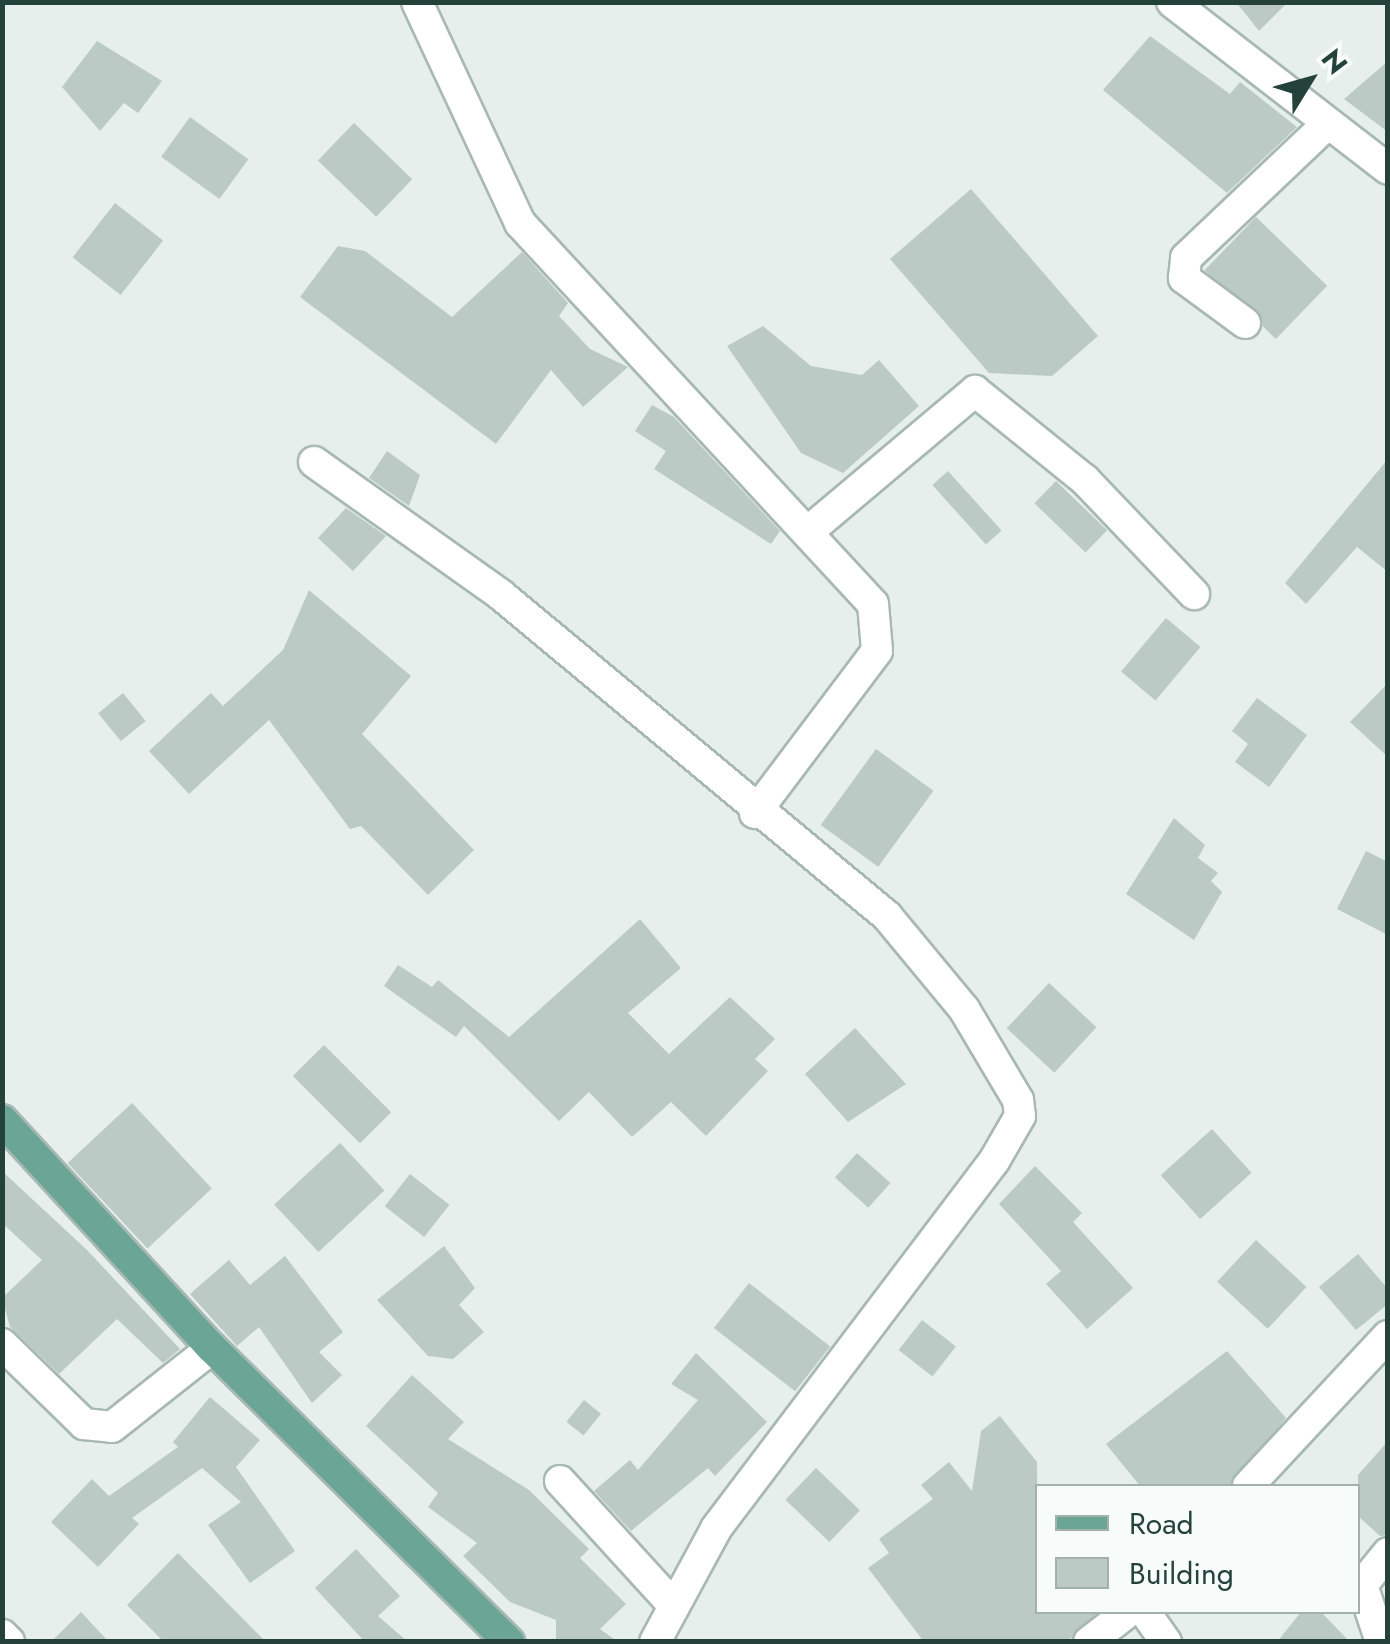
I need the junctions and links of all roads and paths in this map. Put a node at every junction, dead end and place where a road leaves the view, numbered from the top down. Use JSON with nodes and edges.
{"nodes":[{"id":1,"x":417,"y":2,"type":"edge"},
{"id":2,"x":1172,"y":2,"type":"edge"},
{"id":3,"x":1325,"y":126,"type":"junction"},
{"id":4,"x":1388,"y":169,"type":"edge"},
{"id":5,"x":1245,"y":322,"type":"dead end"},
{"id":6,"x":314,"y":462,"type":"dead end"},
{"id":7,"x":810,"y":530,"type":"junction"},
{"id":8,"x":1194,"y":594,"type":"dead end"},
{"id":9,"x":755,"y":813,"type":"junction"},
{"id":10,"x":2,"y":1120,"type":"edge"},
{"id":11,"x":1388,"y":1336,"type":"edge"},
{"id":12,"x":2,"y":1344,"type":"edge"},
{"id":13,"x":212,"y":1348,"type":"junction"},
{"id":14,"x":560,"y":1481,"type":"dead end"},
{"id":15,"x":1250,"y":1484,"type":"edge"},
{"id":16,"x":1388,"y":1553,"type":"edge"},
{"id":17,"x":674,"y":1606,"type":"junction"},
{"id":18,"x":1125,"y":1614,"type":"edge"},
{"id":19,"x":1146,"y":1614,"type":"edge"},
{"id":20,"x":2,"y":1635,"type":"edge"},
{"id":21,"x":9,"y":1642,"type":"edge"},
{"id":22,"x":509,"y":1642,"type":"edge"},
{"id":23,"x":654,"y":1642,"type":"edge"},
{"id":24,"x":1089,"y":1642,"type":"edge"},
{"id":25,"x":1166,"y":1642,"type":"edge"},
{"id":26,"x":1381,"y":1642,"type":"edge"}],
"edges":[{"from":1,"to":7,"type":"street"},
{"from":2,"to":3,"type":"street"},
{"from":3,"to":4,"type":"street"},
{"from":3,"to":5,"type":"street"},
{"from":6,"to":9,"type":"street"},
{"from":7,"to":8,"type":"street"},
{"from":7,"to":9,"type":"street"},
{"from":9,"to":17,"type":"street"},
{"from":10,"to":13,"type":"main road"},
{"from":11,"to":15,"type":"street"},
{"from":12,"to":13,"type":"street"},
{"from":13,"to":22,"type":"main road"},
{"from":14,"to":17,"type":"street"},
{"from":16,"to":26,"type":"street"},
{"from":17,"to":23,"type":"street"},
{"from":18,"to":24,"type":"street"},
{"from":19,"to":25,"type":"street"},
{"from":20,"to":21,"type":"street"}]}
